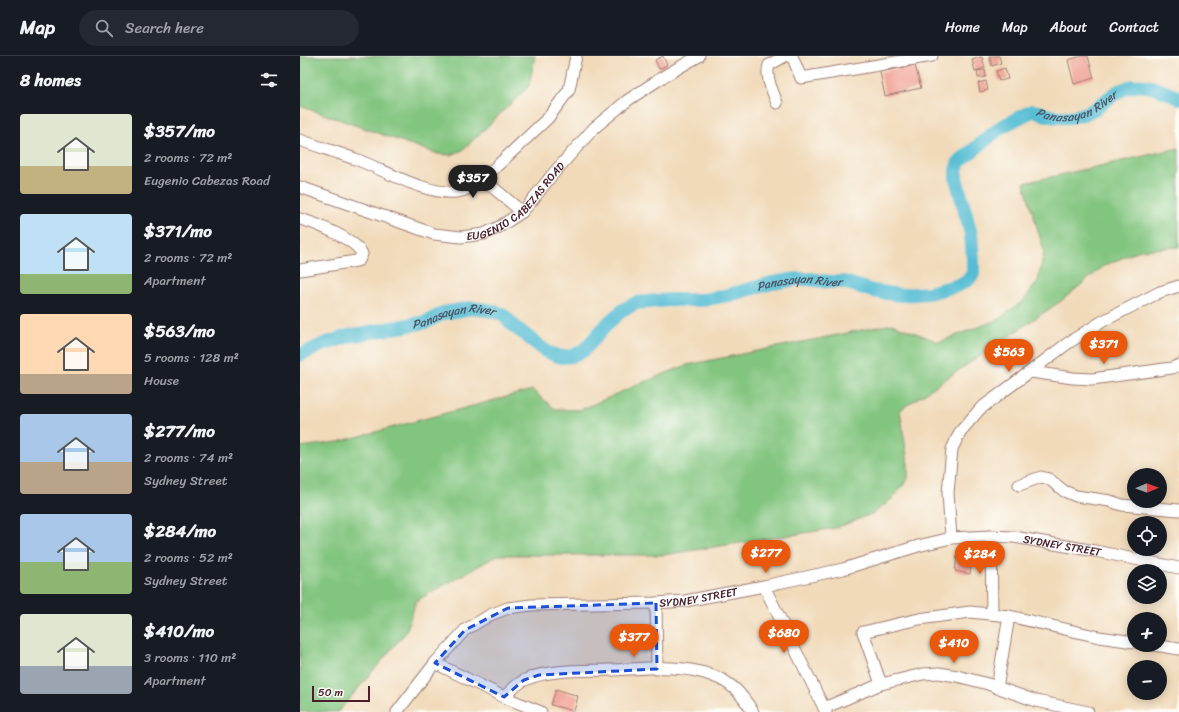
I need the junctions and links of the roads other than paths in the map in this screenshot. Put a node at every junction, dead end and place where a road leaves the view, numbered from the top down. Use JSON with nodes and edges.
{"nodes":[{"id":1,"x":576,"y":56,"type":"edge"},
{"id":2,"x":699,"y":56,"type":"edge"},
{"id":3,"x":785,"y":56,"type":"edge"},
{"id":4,"x":792,"y":56,"type":"edge"},
{"id":5,"x":932,"y":56,"type":"edge"},
{"id":6,"x":777,"y":103,"type":"dead end"},
{"id":7,"x":300,"y":140,"type":"edge"},
{"id":8,"x":483,"y":179,"type":"junction"},
{"id":9,"x":300,"y":187,"type":"edge"},
{"id":10,"x":522,"y":212,"type":"junction"},
{"id":11,"x":300,"y":219,"type":"edge"},
{"id":12,"x":300,"y":270,"type":"edge"},
{"id":13,"x":1179,"y":286,"type":"edge"},
{"id":14,"x":1179,"y":365,"type":"edge"},
{"id":15,"x":1031,"y":372,"type":"junction"},
{"id":16,"x":1019,"y":485,"type":"dead end"},
{"id":17,"x":1179,"y":510,"type":"edge"},
{"id":18,"x":991,"y":536,"type":"junction"},
{"id":19,"x":951,"y":538,"type":"junction"},
{"id":20,"x":1179,"y":568,"type":"edge"},
{"id":21,"x":764,"y":586,"type":"junction"},
{"id":22,"x":656,"y":603,"type":"junction"},
{"id":23,"x":992,"y":614,"type":"junction"},
{"id":24,"x":1009,"y":616,"type":"junction"},
{"id":25,"x":1127,"y":641,"type":"edge"},
{"id":26,"x":1167,"y":647,"type":"edge"},
{"id":27,"x":1179,"y":649,"type":"edge"},
{"id":28,"x":435,"y":663,"type":"junction"},
{"id":29,"x":657,"y":669,"type":"junction"},
{"id":30,"x":881,"y":684,"type":"junction"},
{"id":31,"x":997,"y":688,"type":"junction"},
{"id":32,"x":504,"y":697,"type":"junction"},
{"id":33,"x":825,"y":710,"type":"edge"},
{"id":34,"x":396,"y":712,"type":"edge"},
{"id":35,"x":541,"y":712,"type":"edge"},
{"id":36,"x":753,"y":712,"type":"edge"},
{"id":37,"x":1088,"y":712,"type":"edge"}],
"edges":[{"from":1,"to":8,"type":"street"},
{"from":2,"to":10,"type":"street","name":"EUGENIO CABEZAS ROAD"},
{"from":3,"to":6,"type":"street"},
{"from":4,"to":5,"type":"street"},
{"from":7,"to":8,"type":"street"},
{"from":8,"to":10,"type":"street"},
{"from":9,"to":10,"type":"street","name":"EUGENIO CABEZAS ROAD"},
{"from":11,"to":12,"type":"street"},
{"from":13,"to":15,"type":"street"},
{"from":14,"to":15,"type":"street"},
{"from":15,"to":19,"type":"street"},
{"from":16,"to":17,"type":"street"},
{"from":18,"to":19,"type":"street","name":"SYDNEY STREET"},
{"from":18,"to":20,"type":"street","name":"SYDNEY STREET"},
{"from":18,"to":23,"type":"street"},
{"from":19,"to":21,"type":"street","name":"SYDNEY STREET"},
{"from":21,"to":22,"type":"street","name":"SYDNEY STREET"},
{"from":21,"to":33,"type":"street"},
{"from":22,"to":28,"type":"street","name":"SYDNEY STREET"},
{"from":22,"to":29,"type":"street"},
{"from":23,"to":24,"type":"street"},
{"from":23,"to":30,"type":"street"},
{"from":24,"to":25,"type":"street"},
{"from":24,"to":31,"type":"street"},
{"from":26,"to":27,"type":"street"},
{"from":28,"to":32,"type":"street"},
{"from":28,"to":34,"type":"street","name":"SYDNEY STREET"},
{"from":29,"to":32,"type":"street"},
{"from":29,"to":36,"type":"street"},
{"from":30,"to":31,"type":"street"},
{"from":30,"to":33,"type":"street"},
{"from":31,"to":37,"type":"street"},
{"from":32,"to":35,"type":"street"}]}
